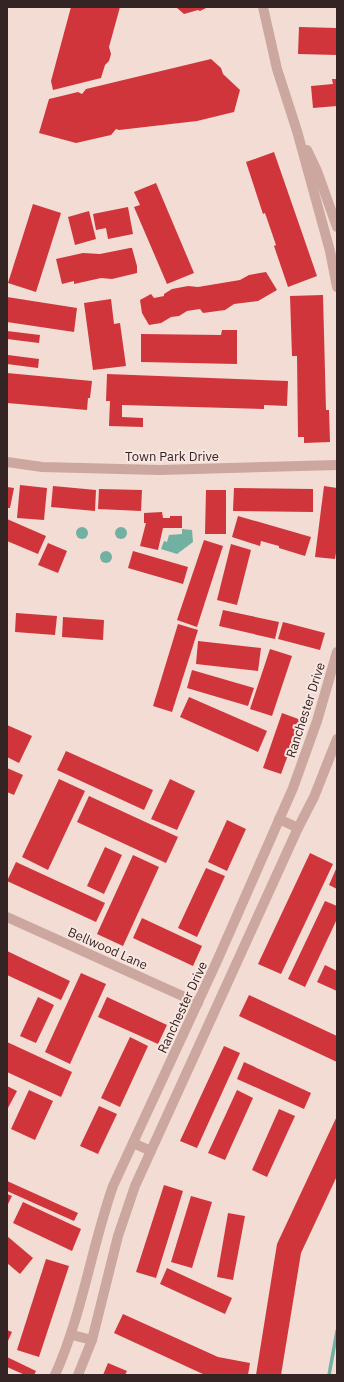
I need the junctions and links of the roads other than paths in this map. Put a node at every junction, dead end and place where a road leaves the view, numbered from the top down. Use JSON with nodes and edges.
{"nodes":[{"id":1,"x":263,"y":7,"type":"edge"},
{"id":2,"x":298,"y":131,"type":"junction"},
{"id":3,"x":337,"y":228,"type":"edge"},
{"id":4,"x":337,"y":286,"type":"edge"},
{"id":5,"x":7,"y":462,"type":"edge"},
{"id":6,"x":337,"y":465,"type":"edge"},
{"id":7,"x":337,"y":652,"type":"edge"},
{"id":8,"x":337,"y":739,"type":"edge"},
{"id":9,"x":279,"y":819,"type":"junction"},
{"id":10,"x":298,"y":828,"type":"junction"},
{"id":11,"x":7,"y":917,"type":"edge"},
{"id":12,"x":217,"y":961,"type":"junction"},
{"id":13,"x":234,"y":968,"type":"junction"},
{"id":14,"x":198,"y":1003,"type":"junction"},
{"id":15,"x":133,"y":1143,"type":"junction"},
{"id":16,"x":151,"y":1151,"type":"junction"},
{"id":17,"x":72,"y":1335,"type":"junction"},
{"id":18,"x":92,"y":1340,"type":"junction"},
{"id":19,"x":55,"y":1375,"type":"edge"},
{"id":20,"x":78,"y":1375,"type":"edge"}],
"edges":[{"from":1,"to":2,"type":"street"},
{"from":2,"to":3,"type":"street"},
{"from":2,"to":4,"type":"street"},
{"from":5,"to":6,"type":"street","name":"Town Park Drive"},
{"from":7,"to":9,"type":"street","name":"Ranchester Drive"},
{"from":8,"to":10,"type":"street"},
{"from":9,"to":10,"type":"street"},
{"from":9,"to":12,"type":"street","name":"Ranchester Drive"},
{"from":10,"to":13,"type":"street"},
{"from":11,"to":14,"type":"street","name":"Bellwood Lane"},
{"from":12,"to":13,"type":"street"},
{"from":12,"to":14,"type":"street","name":"Ranchester Drive"},
{"from":13,"to":16,"type":"street"},
{"from":14,"to":15,"type":"street","name":"Ranchester Drive"},
{"from":15,"to":16,"type":"street"},
{"from":15,"to":17,"type":"street","name":"Ranchester Drive"},
{"from":16,"to":18,"type":"street"},
{"from":17,"to":18,"type":"street"},
{"from":17,"to":19,"type":"street","name":"Ranchester Drive"},
{"from":18,"to":20,"type":"street"}]}
